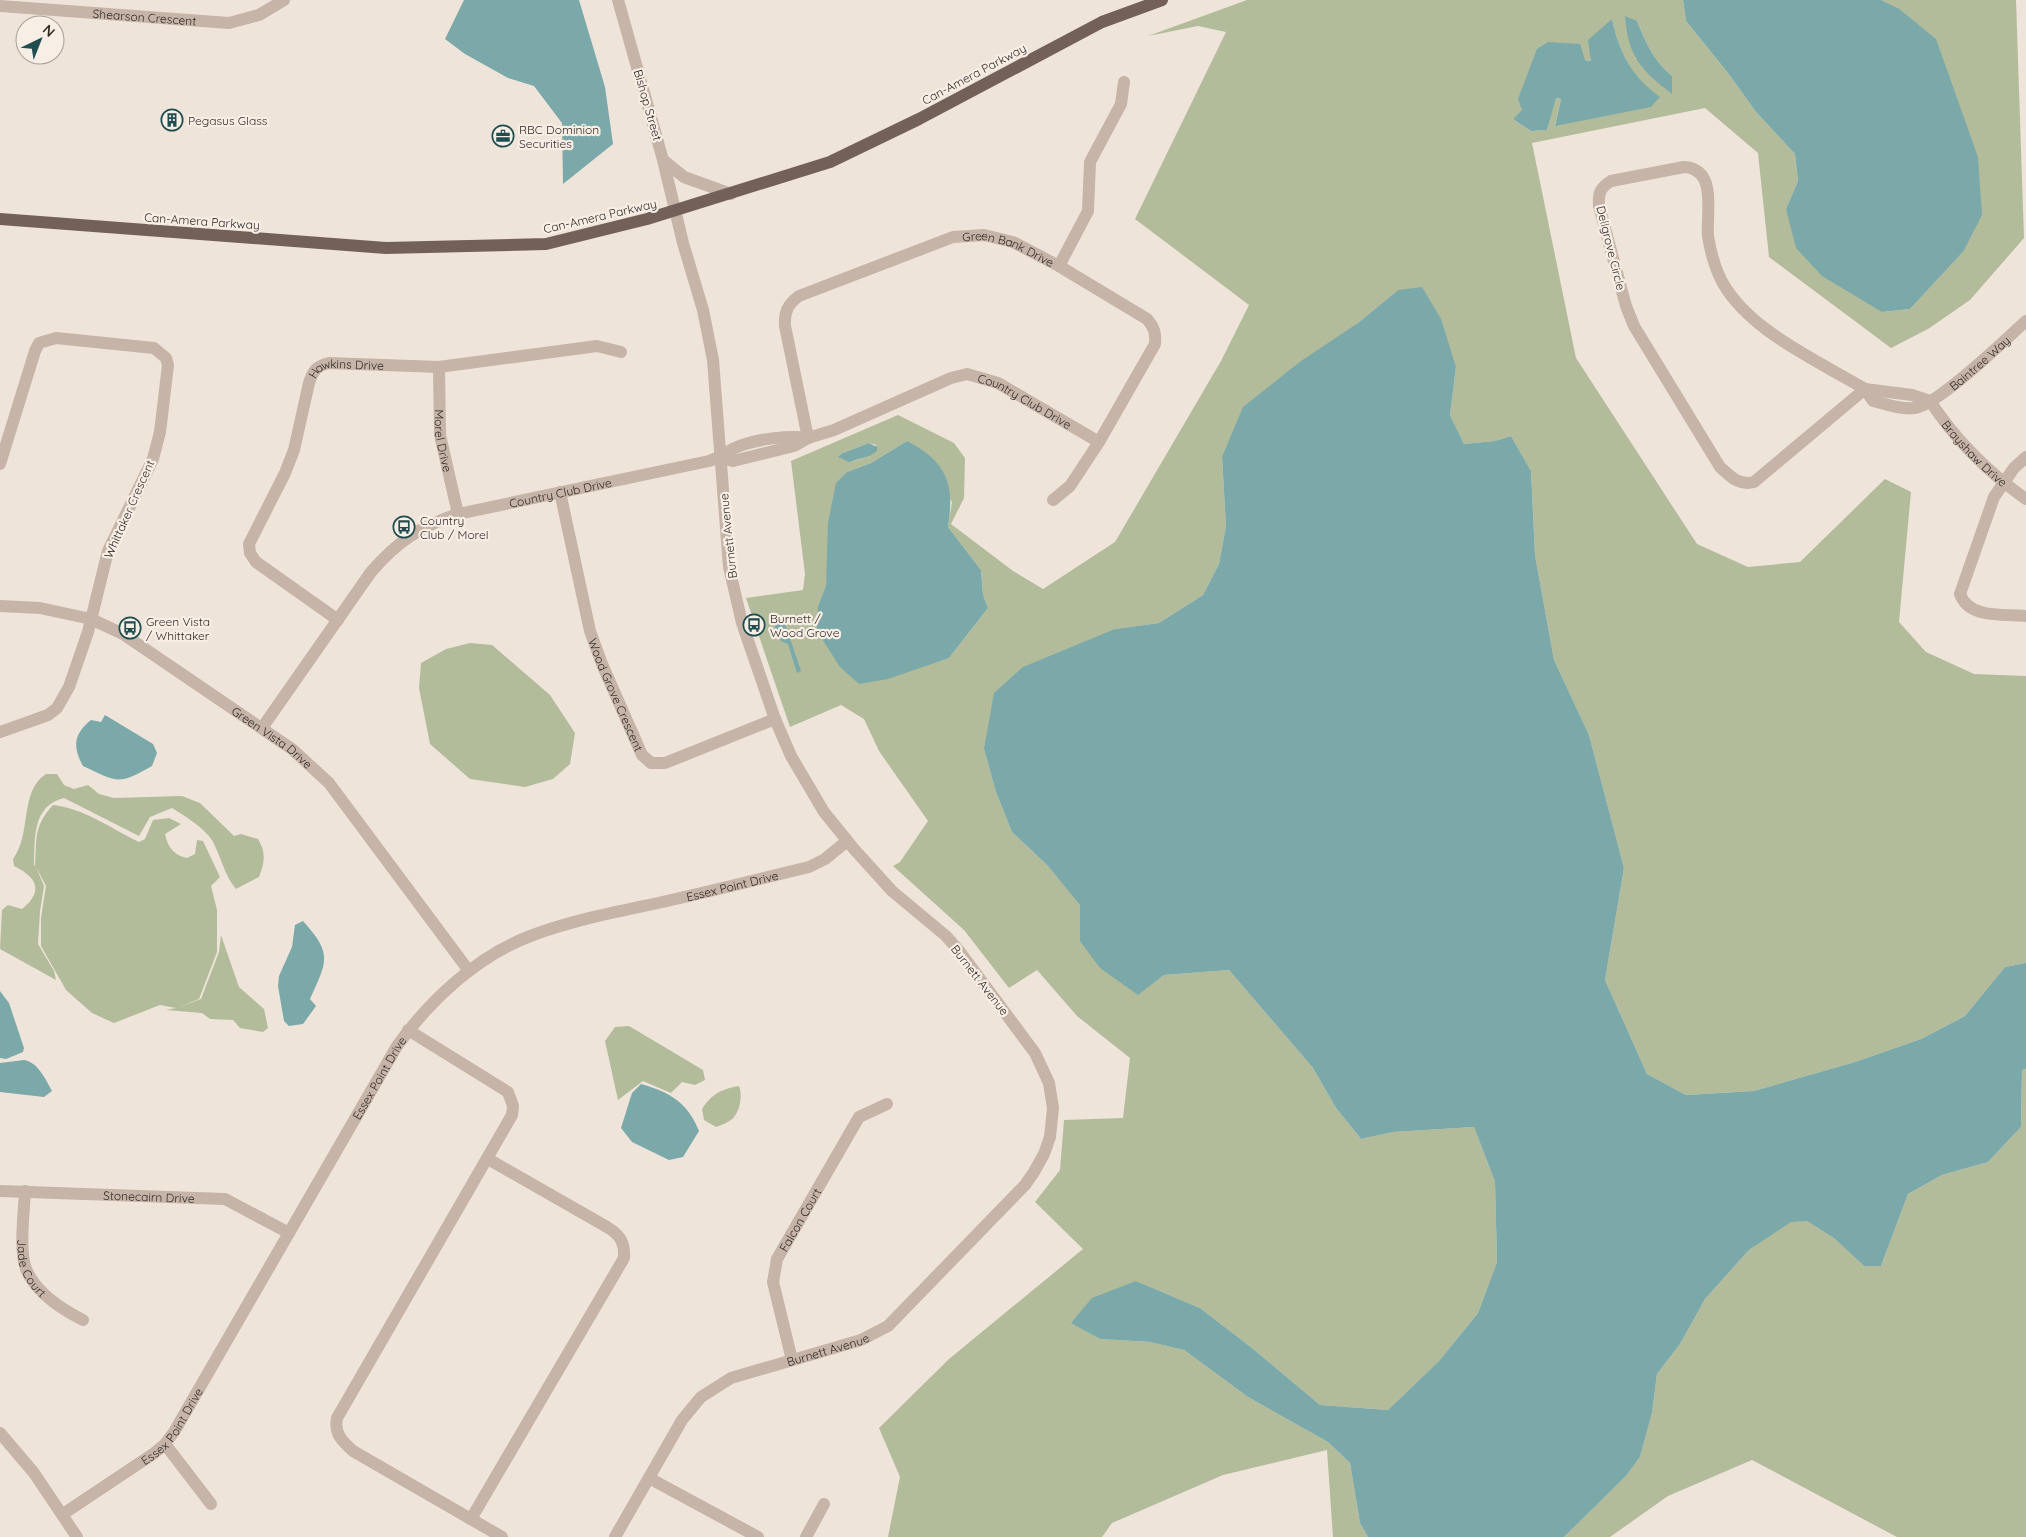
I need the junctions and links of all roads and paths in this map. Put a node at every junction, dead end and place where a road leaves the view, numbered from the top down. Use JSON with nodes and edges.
{"nodes":[{"id":1,"x":284,"y":0,"type":"edge"},
{"id":2,"x":618,"y":0,"type":"edge"},
{"id":3,"x":1162,"y":0,"type":"edge"},
{"id":4,"x":0,"y":6,"type":"edge"},
{"id":5,"x":1124,"y":82,"type":"dead end"},
{"id":6,"x":663,"y":160,"type":"junction"},
{"id":7,"x":731,"y":194,"type":"junction"},
{"id":8,"x":675,"y":211,"type":"junction"},
{"id":9,"x":0,"y":219,"type":"edge"},
{"id":10,"x":1059,"y":266,"type":"junction"},
{"id":11,"x":2026,"y":321,"type":"edge"},
{"id":12,"x":621,"y":352,"type":"dead end"},
{"id":13,"x":439,"y":367,"type":"junction"},
{"id":14,"x":1865,"y":389,"type":"junction"},
{"id":15,"x":1930,"y":401,"type":"junction"},
{"id":16,"x":808,"y":438,"type":"junction"},
{"id":17,"x":1099,"y":442,"type":"junction"},
{"id":18,"x":2026,"y":457,"type":"edge"},
{"id":19,"x":720,"y":458,"type":"junction"},
{"id":20,"x":0,"y":464,"type":"edge"},
{"id":21,"x":2003,"y":483,"type":"junction"},
{"id":22,"x":560,"y":492,"type":"junction"},
{"id":23,"x":2026,"y":499,"type":"edge"},
{"id":24,"x":1053,"y":500,"type":"dead end"},
{"id":25,"x":458,"y":514,"type":"junction"},
{"id":26,"x":0,"y":606,"type":"edge"},
{"id":27,"x":2026,"y":616,"type":"edge"},
{"id":28,"x":91,"y":619,"type":"junction"},
{"id":29,"x":338,"y":620,"type":"junction"},
{"id":30,"x":775,"y":719,"type":"junction"},
{"id":31,"x":262,"y":728,"type":"junction"},
{"id":32,"x":0,"y":732,"type":"edge"},
{"id":33,"x":847,"y":841,"type":"junction"},
{"id":34,"x":469,"y":971,"type":"junction"},
{"id":35,"x":408,"y":1030,"type":"junction"},
{"id":36,"x":887,"y":1104,"type":"dead end"},
{"id":37,"x":488,"y":1159,"type":"junction"},
{"id":38,"x":0,"y":1191,"type":"edge"},
{"id":39,"x":25,"y":1191,"type":"junction"},
{"id":40,"x":289,"y":1234,"type":"junction"},
{"id":41,"x":83,"y":1320,"type":"dead end"},
{"id":42,"x":792,"y":1360,"type":"junction"},
{"id":43,"x":0,"y":1433,"type":"edge"},
{"id":44,"x":165,"y":1444,"type":"junction"},
{"id":45,"x":649,"y":1478,"type":"junction"},
{"id":46,"x":212,"y":1504,"type":"dead end"},
{"id":47,"x":824,"y":1504,"type":"dead end"},
{"id":48,"x":63,"y":1514,"type":"junction"},
{"id":49,"x":471,"y":1520,"type":"junction"},
{"id":50,"x":77,"y":1537,"type":"edge"},
{"id":51,"x":502,"y":1537,"type":"edge"},
{"id":52,"x":615,"y":1537,"type":"edge"},
{"id":53,"x":758,"y":1537,"type":"edge"},
{"id":54,"x":806,"y":1537,"type":"edge"}],
"edges":[{"from":1,"to":4,"type":"street","name":"Shearson Crescent"},
{"from":2,"to":6,"type":"street","name":"Bishop Street"},
{"from":3,"to":7,"type":"main road","name":"Can-Amera Parkway"},
{"from":5,"to":10,"type":"street"},
{"from":6,"to":7,"type":"street"},
{"from":6,"to":8,"type":"street","name":"Bishop Street"},
{"from":7,"to":8,"type":"main road","name":"Can-Amera Parkway"},
{"from":8,"to":9,"type":"main road","name":"Can-Amera Parkway"},
{"from":8,"to":19,"type":"street","name":"Burnett Avenue"},
{"from":10,"to":16,"type":"street","name":"Green Bank Drive"},
{"from":10,"to":17,"type":"street","name":"Green Bank Drive"},
{"from":11,"to":15,"type":"street","name":"Baintree Way"},
{"from":12,"to":13,"type":"street","name":"Hawkins Drive"},
{"from":13,"to":25,"type":"street","name":"Morel Drive"},
{"from":13,"to":29,"type":"street","name":"Hawkins Drive"},
{"from":14,"to":14,"type":"street","name":"Dellgrove Circle"},
{"from":14,"to":15,"type":"street","name":"Dellgrove Circle"},
{"from":15,"to":21,"type":"street","name":"Brayshaw Drive"},
{"from":16,"to":17,"type":"street","name":"Country Club Drive"},
{"from":16,"to":19,"type":"street","name":"Country Club Drive"},
{"from":17,"to":24,"type":"street","name":"Green Bank Drive"},
{"from":18,"to":21,"type":"street"},
{"from":19,"to":22,"type":"street","name":"Country Club Drive"},
{"from":19,"to":30,"type":"street","name":"Burnett Avenue"},
{"from":20,"to":28,"type":"street","name":"Whittaker Crescent"},
{"from":21,"to":23,"type":"street","name":"Brayshaw Drive"},
{"from":21,"to":27,"type":"street"},
{"from":22,"to":25,"type":"street","name":"Country Club Drive"},
{"from":22,"to":30,"type":"street","name":"Wood Grove Crescent"},
{"from":25,"to":29,"type":"street","name":"Country Club Drive"},
{"from":26,"to":28,"type":"street","name":"Green Vista Drive"},
{"from":28,"to":31,"type":"street","name":"Green Vista Drive"},
{"from":28,"to":32,"type":"street"},
{"from":29,"to":31,"type":"street","name":"Country Club Drive"},
{"from":30,"to":33,"type":"street","name":"Burnett Avenue"},
{"from":31,"to":34,"type":"street","name":"Green Vista Drive"},
{"from":33,"to":34,"type":"street","name":"Essex Point Drive"},
{"from":33,"to":42,"type":"street","name":"Burnett Avenue"},
{"from":34,"to":35,"type":"street","name":"Essex Point Drive"},
{"from":35,"to":37,"type":"street"},
{"from":35,"to":40,"type":"street","name":"Essex Point Drive"},
{"from":36,"to":42,"type":"street","name":"Falcon Court"},
{"from":37,"to":49,"type":"street"},
{"from":37,"to":49,"type":"street"},
{"from":38,"to":39,"type":"street","name":"Stonecairn Drive"},
{"from":39,"to":40,"type":"street","name":"Stonecairn Drive"},
{"from":39,"to":41,"type":"street","name":"Jade Court"},
{"from":40,"to":44,"type":"street","name":"Essex Point Drive"},
{"from":42,"to":45,"type":"street","name":"Burnett Avenue"},
{"from":43,"to":48,"type":"street"},
{"from":44,"to":46,"type":"street"},
{"from":44,"to":48,"type":"street","name":"Essex Point Drive"},
{"from":45,"to":52,"type":"street","name":"Burnett Avenue"},
{"from":45,"to":53,"type":"street"},
{"from":47,"to":54,"type":"street"},
{"from":48,"to":50,"type":"street"},
{"from":49,"to":51,"type":"street"}]}
